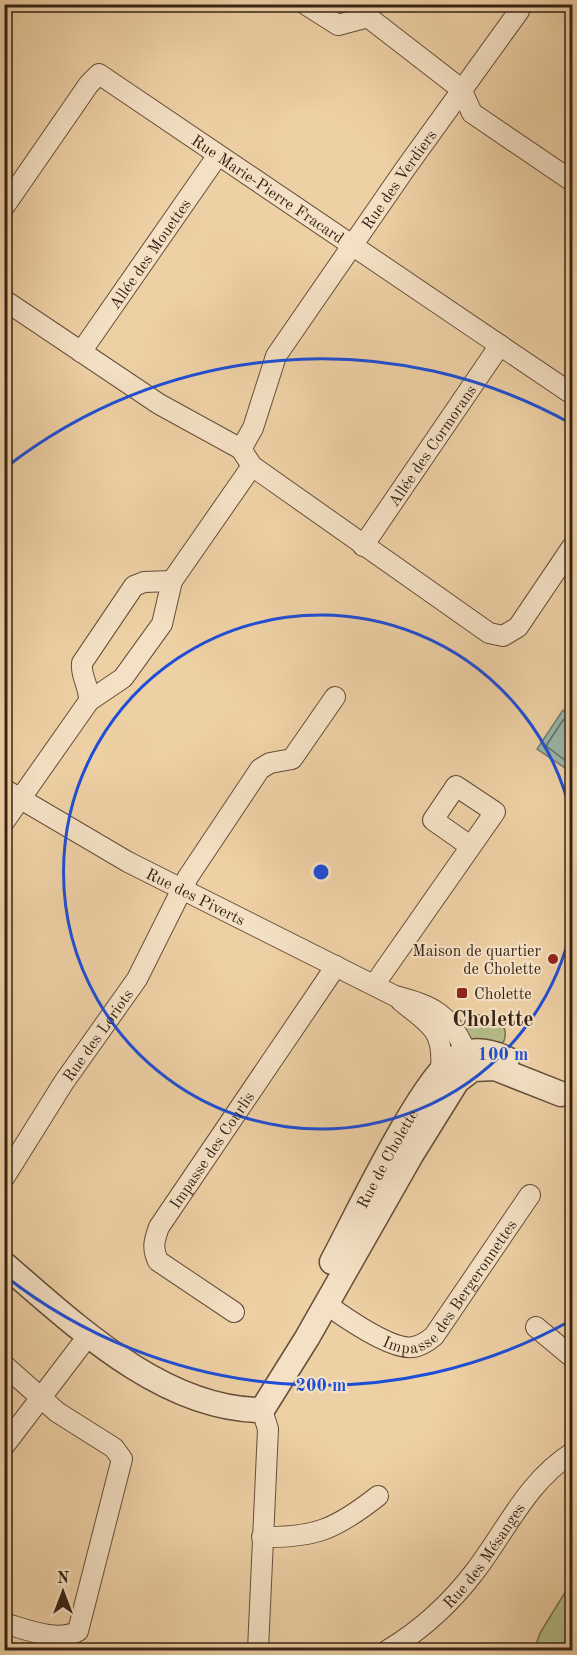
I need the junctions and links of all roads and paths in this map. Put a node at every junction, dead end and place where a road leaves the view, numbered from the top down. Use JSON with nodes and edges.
{"nodes":[{"id":1,"x":305,"y":4,"type":"edge"},
{"id":2,"x":519,"y":11,"type":"dead end"},
{"id":3,"x":462,"y":89,"type":"junction"},
{"id":4,"x":218,"y":155,"type":"junction"},
{"id":5,"x":573,"y":181,"type":"edge"},
{"id":6,"x":4,"y":207,"type":"edge"},
{"id":7,"x":352,"y":247,"type":"junction"},
{"id":8,"x":4,"y":300,"type":"edge"},
{"id":9,"x":500,"y":345,"type":"junction"},
{"id":10,"x":81,"y":352,"type":"junction"},
{"id":11,"x":573,"y":394,"type":"edge"},
{"id":12,"x":241,"y":449,"type":"junction"},
{"id":13,"x":252,"y":466,"type":"junction"},
{"id":14,"x":363,"y":546,"type":"junction"},
{"id":15,"x":573,"y":546,"type":"edge"},
{"id":16,"x":172,"y":581,"type":"junction"},
{"id":17,"x":335,"y":697,"type":"dead end"},
{"id":18,"x":89,"y":701,"type":"junction"},
{"id":19,"x":12,"y":793,"type":"edge"},
{"id":20,"x":4,"y":822,"type":"edge"},
{"id":21,"x":470,"y":846,"type":"dead end"},
{"id":22,"x":182,"y":889,"type":"junction"},
{"id":23,"x":336,"y":966,"type":"junction"},
{"id":24,"x":374,"y":985,"type":"junction"},
{"id":25,"x":457,"y":1060,"type":"junction"},
{"id":26,"x":567,"y":1097,"type":"edge"},
{"id":27,"x":4,"y":1178,"type":"edge"},
{"id":28,"x":530,"y":1195,"type":"dead end"},
{"id":29,"x":4,"y":1264,"type":"edge"},
{"id":30,"x":326,"y":1304,"type":"junction"},
{"id":31,"x":234,"y":1312,"type":"dead end"},
{"id":32,"x":536,"y":1327,"type":"dead end"},
{"id":33,"x":88,"y":1336,"type":"junction"},
{"id":34,"x":573,"y":1357,"type":"edge"},
{"id":35,"x":4,"y":1365,"type":"edge"},
{"id":36,"x":281,"y":1377,"type":"junction"},
{"id":37,"x":42,"y":1399,"type":"junction"},
{"id":38,"x":262,"y":1410,"type":"junction"},
{"id":39,"x":4,"y":1446,"type":"edge"},
{"id":40,"x":573,"y":1453,"type":"edge"},
{"id":41,"x":378,"y":1496,"type":"dead end"},
{"id":42,"x":262,"y":1537,"type":"junction"},
{"id":43,"x":4,"y":1623,"type":"edge"},
{"id":44,"x":258,"y":1650,"type":"edge"},
{"id":45,"x":388,"y":1650,"type":"edge"}],
"edges":[{"from":1,"to":3,"type":"street"},
{"from":2,"to":3,"type":"street","name":"Rue des Verdiers"},
{"from":3,"to":5,"type":"street"},
{"from":3,"to":7,"type":"street","name":"Rue des Verdiers"},
{"from":4,"to":6,"type":"street","name":"Rue Marie-Pierre Fracard"},
{"from":4,"to":7,"type":"street","name":"Rue Marie-Pierre Fracard"},
{"from":4,"to":10,"type":"street","name":"Allée des Mouettes"},
{"from":7,"to":9,"type":"street","name":"Rue Marie-Pierre Fracard"},
{"from":7,"to":12,"type":"street","name":"Rue des Verdiers"},
{"from":8,"to":10,"type":"street"},
{"from":9,"to":11,"type":"street","name":"Rue Marie-Pierre Fracard"},
{"from":9,"to":14,"type":"street","name":"Allée des Cormorans"},
{"from":10,"to":12,"type":"street"},
{"from":12,"to":13,"type":"street"},
{"from":13,"to":14,"type":"street"},
{"from":13,"to":16,"type":"street"},
{"from":14,"to":15,"type":"street"},
{"from":16,"to":18,"type":"street"},
{"from":16,"to":18,"type":"street"},
{"from":17,"to":22,"type":"street","name":"Rue des Loriots"},
{"from":18,"to":19,"type":"street"},
{"from":19,"to":20,"type":"street"},
{"from":19,"to":22,"type":"street","name":"Rue des Piverts"},
{"from":21,"to":24,"type":"street"},
{"from":22,"to":23,"type":"street","name":"Rue des Piverts"},
{"from":22,"to":27,"type":"street","name":"Rue des Loriots"},
{"from":23,"to":24,"type":"street","name":"Rue des Piverts"},
{"from":23,"to":31,"type":"street","name":"Impasse des Courlis"},
{"from":24,"to":25,"type":"street","name":"Rue des Piverts"},
{"from":25,"to":26,"type":"street"},
{"from":25,"to":30,"type":"street","name":"Rue de Cholette"},
{"from":25,"to":36,"type":"street","name":"Rue de Cholette"},
{"from":28,"to":30,"type":"street","name":"Impasse des Bergeronnettes"},
{"from":29,"to":33,"type":"street"},
{"from":30,"to":36,"type":"street","name":"Rue de Cholette"},
{"from":32,"to":34,"type":"street"},
{"from":33,"to":37,"type":"street"},
{"from":33,"to":38,"type":"street"},
{"from":35,"to":37,"type":"street"},
{"from":36,"to":38,"type":"street","name":"Rue de Cholette"},
{"from":37,"to":39,"type":"street"},
{"from":37,"to":43,"type":"street"},
{"from":38,"to":42,"type":"street"},
{"from":40,"to":45,"type":"street","name":"Rue des Mésanges"},
{"from":41,"to":42,"type":"street"},
{"from":42,"to":44,"type":"street"}]}
